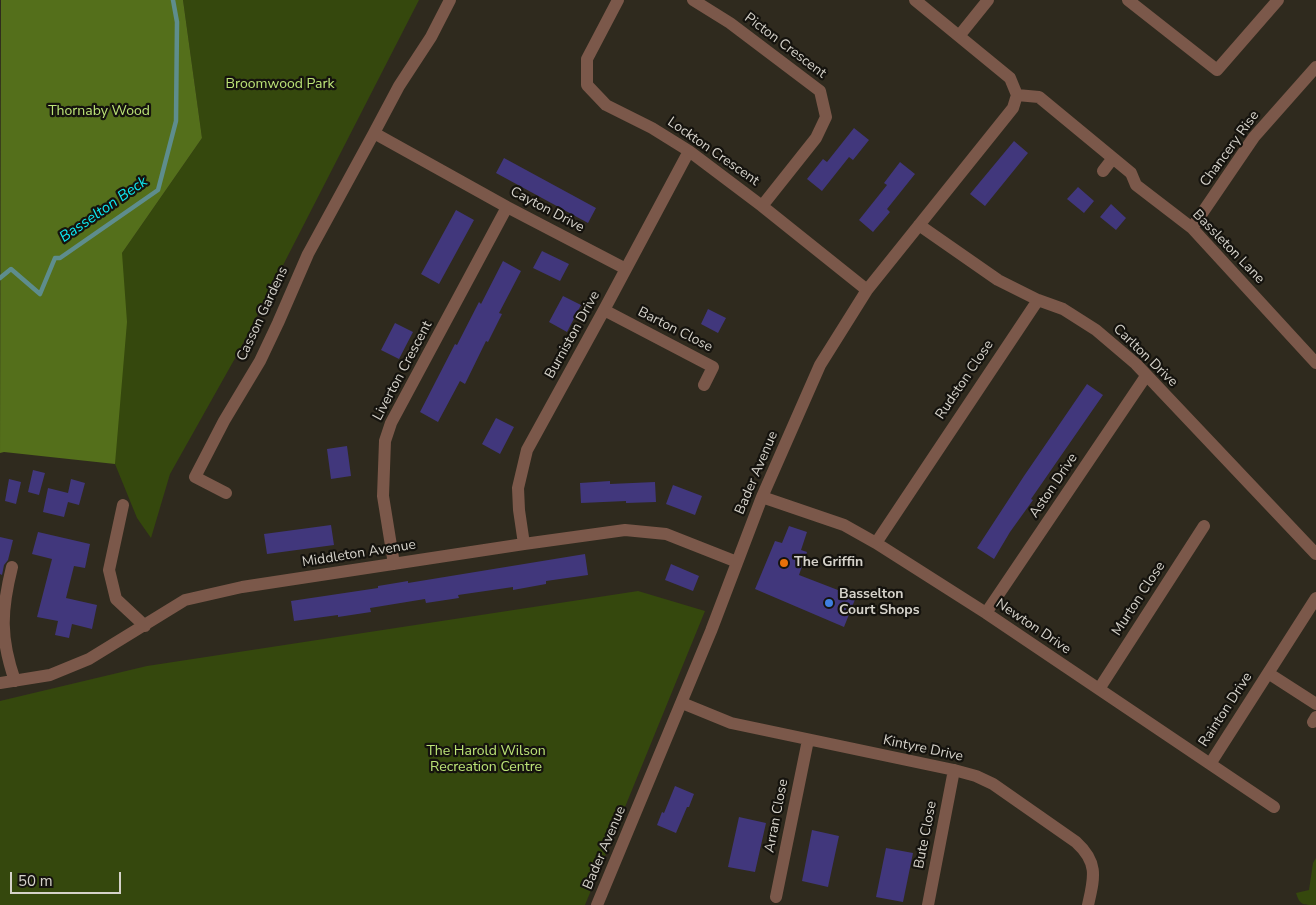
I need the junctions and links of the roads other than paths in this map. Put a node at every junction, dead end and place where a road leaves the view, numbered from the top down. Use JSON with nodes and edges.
{"nodes":[{"id":1,"x":450,"y":0,"type":"edge"},
{"id":2,"x":618,"y":0,"type":"edge"},
{"id":3,"x":692,"y":0,"type":"edge"},
{"id":4,"x":915,"y":0,"type":"edge"},
{"id":5,"x":988,"y":0,"type":"edge"},
{"id":6,"x":1128,"y":0,"type":"edge"},
{"id":7,"x":1278,"y":0,"type":"edge"},
{"id":8,"x":959,"y":36,"type":"junction"},
{"id":9,"x":1316,"y":67,"type":"edge"},
{"id":10,"x":1017,"y":95,"type":"junction"},
{"id":11,"x":374,"y":133,"type":"junction"},
{"id":12,"x":689,"y":150,"type":"junction"},
{"id":13,"x":1113,"y":158,"type":"junction"},
{"id":14,"x":1103,"y":171,"type":"dead end"},
{"id":15,"x":508,"y":206,"type":"junction"},
{"id":16,"x":762,"y":206,"type":"junction"},
{"id":17,"x":919,"y":224,"type":"junction"},
{"id":18,"x":1192,"y":228,"type":"junction"},
{"id":19,"x":626,"y":269,"type":"junction"},
{"id":20,"x":867,"y":290,"type":"junction"},
{"id":21,"x":1038,"y":300,"type":"junction"},
{"id":22,"x":604,"y":310,"type":"junction"},
{"id":23,"x":1316,"y":363,"type":"edge"},
{"id":24,"x":1146,"y":376,"type":"junction"},
{"id":25,"x":704,"y":385,"type":"dead end"},
{"id":26,"x":226,"y":493,"type":"dead end"},
{"id":27,"x":762,"y":497,"type":"junction"},
{"id":28,"x":123,"y":505,"type":"dead end"},
{"id":29,"x":1204,"y":526,"type":"dead end"},
{"id":30,"x":876,"y":543,"type":"junction"},
{"id":31,"x":524,"y":544,"type":"junction"},
{"id":32,"x":1316,"y":554,"type":"edge"},
{"id":33,"x":737,"y":562,"type":"junction"},
{"id":34,"x":394,"y":564,"type":"junction"},
{"id":35,"x":12,"y":567,"type":"dead end"},
{"id":36,"x":1316,"y":598,"type":"edge"},
{"id":37,"x":986,"y":613,"type":"junction"},
{"id":38,"x":144,"y":626,"type":"junction"},
{"id":39,"x":1268,"y":673,"type":"junction"},
{"id":40,"x":15,"y":682,"type":"junction"},
{"id":41,"x":0,"y":683,"type":"edge"},
{"id":42,"x":1099,"y":689,"type":"junction"},
{"id":43,"x":682,"y":704,"type":"junction"},
{"id":44,"x":1316,"y":704,"type":"edge"},
{"id":45,"x":808,"y":740,"type":"junction"},
{"id":46,"x":1210,"y":764,"type":"junction"},
{"id":47,"x":954,"y":770,"type":"junction"},
{"id":48,"x":1274,"y":807,"type":"dead end"},
{"id":49,"x":776,"y":897,"type":"dead end"},
{"id":50,"x":597,"y":905,"type":"edge"},
{"id":51,"x":928,"y":905,"type":"edge"},
{"id":52,"x":1088,"y":905,"type":"edge"}],
"edges":[{"from":1,"to":11,"type":"street","name":"Casson Gardens"},
{"from":2,"to":12,"type":"street","name":"Lockton Crescent"},
{"from":3,"to":16,"type":"street","name":"Picton Crescent"},
{"from":4,"to":8,"type":"street"},
{"from":5,"to":8,"type":"street"},
{"from":6,"to":7,"type":"street"},
{"from":8,"to":10,"type":"street"},
{"from":9,"to":18,"type":"street","name":"Chancery Rise"},
{"from":10,"to":13,"type":"street","name":"Bassleton Lane"},
{"from":10,"to":17,"type":"street","name":"Bader Avenue"},
{"from":11,"to":15,"type":"street","name":"Cayton Drive"},
{"from":11,"to":26,"type":"street","name":"Casson Gardens"},
{"from":12,"to":16,"type":"street","name":"Lockton Crescent"},
{"from":12,"to":19,"type":"street","name":"Burniston Drive"},
{"from":13,"to":14,"type":"street"},
{"from":13,"to":18,"type":"street","name":"Bassleton Lane"},
{"from":15,"to":19,"type":"street","name":"Cayton Drive"},
{"from":15,"to":34,"type":"street","name":"Liverton Crescent"},
{"from":16,"to":20,"type":"street","name":"Lockton Crescent"},
{"from":17,"to":20,"type":"street","name":"Bader Avenue"},
{"from":17,"to":21,"type":"street","name":"Carlton Drive"},
{"from":18,"to":23,"type":"street","name":"Bassleton Lane"},
{"from":19,"to":22,"type":"street","name":"Burniston Drive"},
{"from":20,"to":27,"type":"street","name":"Bader Avenue"},
{"from":21,"to":24,"type":"street","name":"Carlton Drive"},
{"from":21,"to":30,"type":"street","name":"Rudston Close"},
{"from":22,"to":25,"type":"street","name":"Barton Close"},
{"from":22,"to":31,"type":"street","name":"Burniston Drive"},
{"from":24,"to":32,"type":"street","name":"Carlton Drive"},
{"from":24,"to":37,"type":"street","name":"Aston Drive"},
{"from":27,"to":30,"type":"street","name":"Newton Drive"},
{"from":27,"to":33,"type":"street","name":"Bader Avenue"},
{"from":28,"to":38,"type":"street"},
{"from":29,"to":42,"type":"street","name":"Murton Close"},
{"from":30,"to":37,"type":"street","name":"Newton Drive"},
{"from":31,"to":33,"type":"street","name":"Middleton Avenue"},
{"from":31,"to":34,"type":"street","name":"Middleton Avenue"},
{"from":33,"to":43,"type":"street","name":"Bader Avenue"},
{"from":34,"to":38,"type":"street","name":"Middleton Avenue"},
{"from":35,"to":40,"type":"street"},
{"from":36,"to":39,"type":"street","name":"Rainton Drive"},
{"from":37,"to":42,"type":"street","name":"Newton Drive"},
{"from":38,"to":40,"type":"street","name":"Middleton Avenue"},
{"from":39,"to":44,"type":"street","name":"Rainton Drive"},
{"from":39,"to":46,"type":"street","name":"Rainton Drive"},
{"from":40,"to":41,"type":"street","name":"Middleton Avenue"},
{"from":42,"to":46,"type":"street","name":"Newton Drive"},
{"from":43,"to":45,"type":"street","name":"Kintyre Drive"},
{"from":43,"to":50,"type":"street","name":"Bader Avenue"},
{"from":45,"to":47,"type":"street","name":"Kintyre Drive"},
{"from":45,"to":49,"type":"street","name":"Arran Close"},
{"from":46,"to":48,"type":"street","name":"Newton Drive"},
{"from":47,"to":51,"type":"street","name":"Bute Close"},
{"from":47,"to":52,"type":"street","name":"Kintyre Drive"}]}
